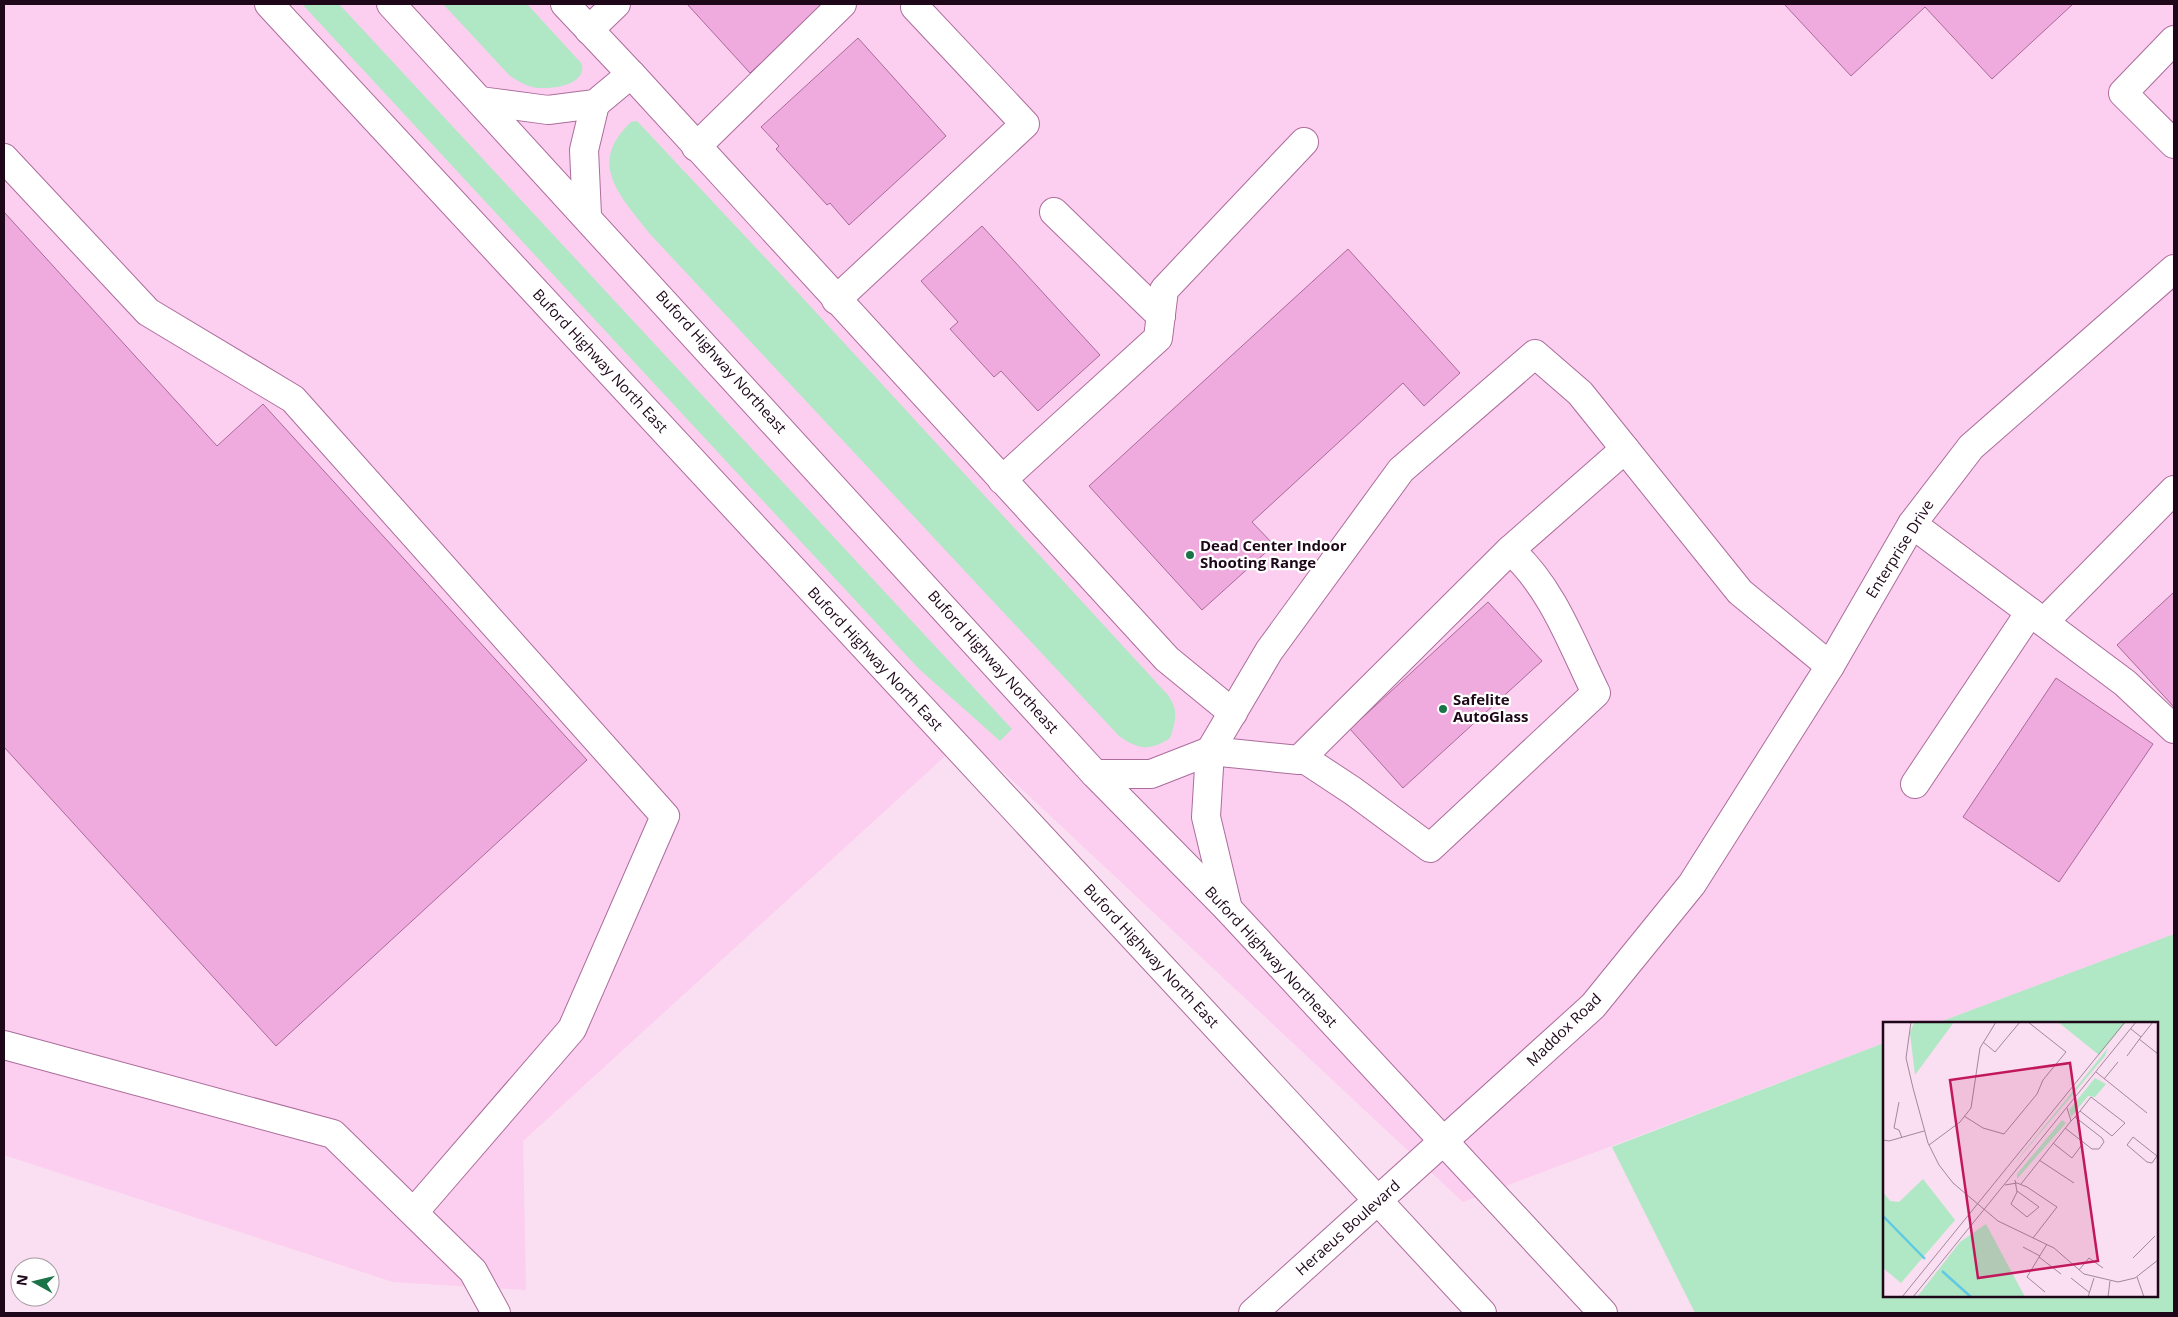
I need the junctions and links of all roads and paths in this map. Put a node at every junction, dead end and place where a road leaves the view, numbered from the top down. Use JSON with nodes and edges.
{"nodes":[{"id":1,"x":269,"y":4,"type":"edge"},
{"id":2,"x":391,"y":4,"type":"edge"},
{"id":3,"x":565,"y":4,"type":"edge"},
{"id":4,"x":616,"y":4,"type":"edge"},
{"id":5,"x":842,"y":4,"type":"edge"},
{"id":6,"x":915,"y":7,"type":"dead end"},
{"id":7,"x":589,"y":30,"type":"junction"},
{"id":8,"x":2174,"y":40,"type":"edge"},
{"id":9,"x":631,"y":74,"type":"junction"},
{"id":10,"x":480,"y":100,"type":"junction"},
{"id":11,"x":596,"y":104,"type":"junction"},
{"id":12,"x":1304,"y":142,"type":"dead end"},
{"id":13,"x":2174,"y":144,"type":"edge"},
{"id":14,"x":696,"y":147,"type":"junction"},
{"id":15,"x":4,"y":158,"type":"edge"},
{"id":16,"x":1054,"y":212,"type":"dead end"},
{"id":17,"x":587,"y":215,"type":"junction"},
{"id":18,"x":2174,"y":269,"type":"edge"},
{"id":19,"x":836,"y":300,"type":"junction"},
{"id":20,"x":1161,"y":316,"type":"junction"},
{"id":21,"x":1625,"y":449,"type":"junction"},
{"id":22,"x":1002,"y":480,"type":"junction"},
{"id":23,"x":2174,"y":490,"type":"edge"},
{"id":24,"x":1912,"y":524,"type":"junction"},
{"id":25,"x":1510,"y":550,"type":"junction"},
{"id":26,"x":2037,"y":617,"type":"junction"},
{"id":27,"x":1830,"y":666,"type":"junction"},
{"id":28,"x":1233,"y":713,"type":"junction"},
{"id":29,"x":2174,"y":729,"type":"edge"},
{"id":30,"x":1210,"y":751,"type":"junction"},
{"id":31,"x":1299,"y":760,"type":"junction"},
{"id":32,"x":1095,"y":774,"type":"junction"},
{"id":33,"x":1915,"y":784,"type":"dead end"},
{"id":34,"x":1692,"y":884,"type":"joint"},
{"id":35,"x":1228,"y":908,"type":"junction"},
{"id":36,"x":4,"y":1045,"type":"edge"},
{"id":37,"x":1443,"y":1142,"type":"junction"},
{"id":38,"x":1378,"y":1201,"type":"junction"},
{"id":39,"x":414,"y":1212,"type":"junction"},
{"id":40,"x":496,"y":1313,"type":"edge"},
{"id":41,"x":1253,"y":1313,"type":"edge"},
{"id":42,"x":1482,"y":1313,"type":"edge"},
{"id":43,"x":1603,"y":1313,"type":"edge"}],
"edges":[{"from":1,"to":38,"type":"main road","name":"Buford Highway North East"},
{"from":2,"to":10,"type":"main road","name":"Buford Highway Northeast"},
{"from":3,"to":7,"type":"main road"},
{"from":4,"to":7,"type":"main road"},
{"from":5,"to":14,"type":"main road"},
{"from":6,"to":19,"type":"main road"},
{"from":7,"to":9,"type":"main road"},
{"from":8,"to":13,"type":"main road"},
{"from":9,"to":11,"type":"main road"},
{"from":9,"to":14,"type":"main road"},
{"from":10,"to":11,"type":"main road"},
{"from":10,"to":17,"type":"main road","name":"Buford Highway Northeast"},
{"from":11,"to":17,"type":"main road"},
{"from":12,"to":20,"type":"main road"},
{"from":14,"to":19,"type":"main road"},
{"from":15,"to":39,"type":"main road"},
{"from":16,"to":20,"type":"main road"},
{"from":17,"to":32,"type":"main road","name":"Buford Highway Northeast"},
{"from":18,"to":24,"type":"main road","name":"Enterprise Drive"},
{"from":19,"to":22,"type":"main road"},
{"from":20,"to":22,"type":"main road"},
{"from":21,"to":25,"type":"main road"},
{"from":21,"to":27,"type":"main road"},
{"from":21,"to":28,"type":"main road"},
{"from":22,"to":28,"type":"main road"},
{"from":23,"to":26,"type":"main road"},
{"from":24,"to":26,"type":"main road"},
{"from":24,"to":27,"type":"main road","name":"Enterprise Drive"},
{"from":25,"to":31,"type":"main road"},
{"from":25,"to":31,"type":"main road"},
{"from":26,"to":29,"type":"main road"},
{"from":26,"to":33,"type":"main road"},
{"from":27,"to":34,"type":"main road","name":"Enterprise Drive"},
{"from":28,"to":30,"type":"main road"},
{"from":30,"to":31,"type":"main road"},
{"from":30,"to":32,"type":"main road"},
{"from":30,"to":35,"type":"main road"},
{"from":32,"to":35,"type":"main road","name":"Buford Highway Northeast"},
{"from":34,"to":37,"type":"main road","name":"Maddox Road"},
{"from":35,"to":37,"type":"main road","name":"Buford Highway Northeast"},
{"from":36,"to":39,"type":"main road"},
{"from":37,"to":38,"type":"main road","name":"Heraeus Boulevard"},
{"from":37,"to":43,"type":"main road","name":"Buford Highway Northeast"},
{"from":38,"to":41,"type":"main road","name":"Heraeus Boulevard"},
{"from":38,"to":42,"type":"main road","name":"Buford Highway North East"},
{"from":39,"to":40,"type":"main road"}]}
